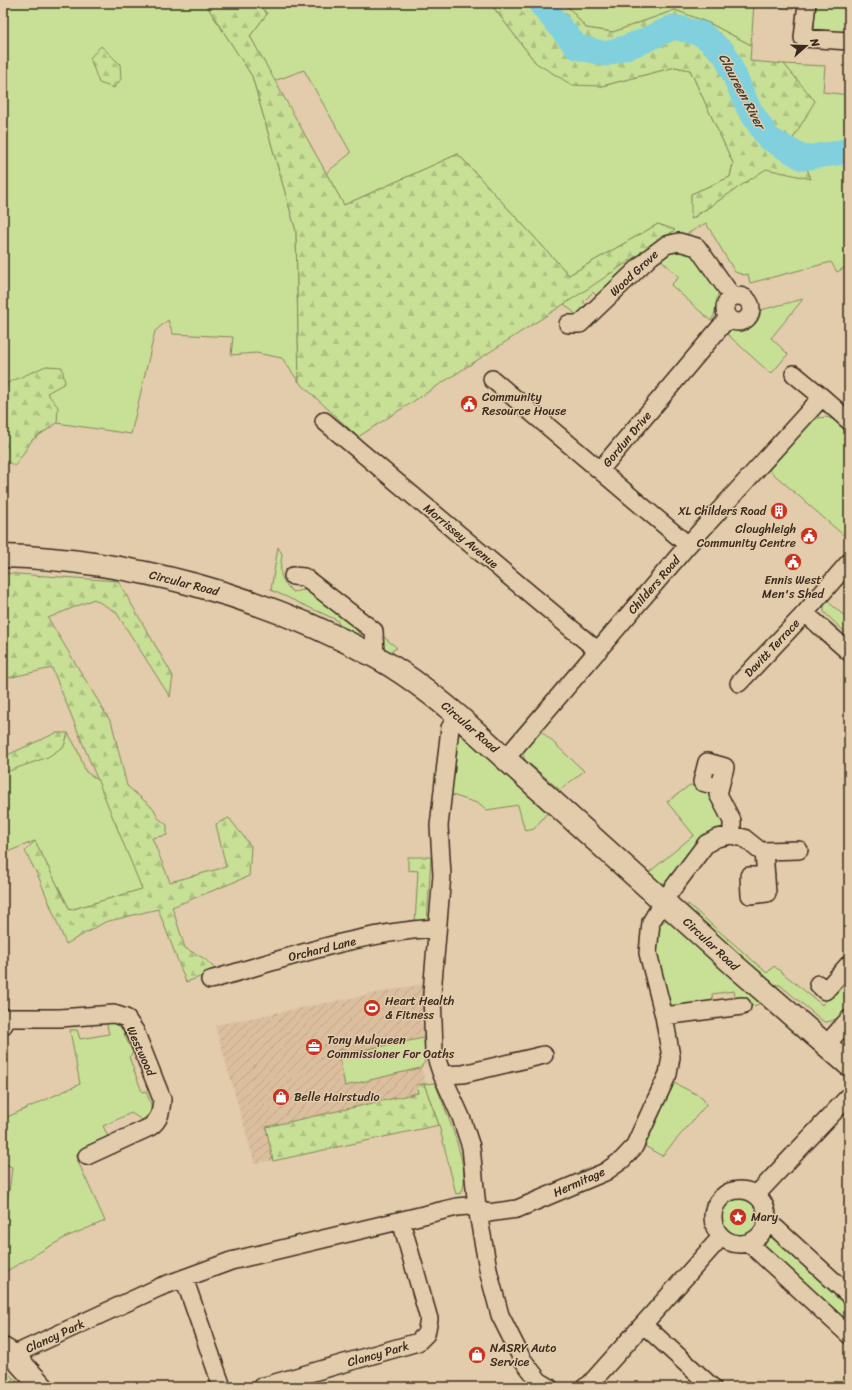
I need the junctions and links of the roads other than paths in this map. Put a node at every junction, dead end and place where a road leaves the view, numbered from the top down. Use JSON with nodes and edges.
{"nodes":[{"id":1,"x":807,"y":3,"type":"edge"},
{"id":2,"x":849,"y":41,"type":"edge"},
{"id":3,"x":732,"y":296,"type":"junction"},
{"id":4,"x":728,"y":318,"type":"junction"},
{"id":5,"x":568,"y":324,"type":"dead end"},
{"id":6,"x":794,"y":374,"type":"dead end"},
{"id":7,"x":492,"y":379,"type":"dead end"},
{"id":8,"x":822,"y":397,"type":"junction"},
{"id":9,"x":324,"y":421,"type":"dead end"},
{"id":10,"x":849,"y":421,"type":"edge"},
{"id":11,"x":600,"y":470,"type":"junction"},
{"id":12,"x":688,"y":545,"type":"junction"},
{"id":13,"x":3,"y":556,"type":"edge"},
{"id":14,"x":849,"y":562,"type":"edge"},
{"id":15,"x":293,"y":576,"type":"dead end"},
{"id":16,"x":805,"y":613,"type":"junction"},
{"id":17,"x":598,"y":651,"type":"junction"},
{"id":18,"x":849,"y":652,"type":"edge"},
{"id":19,"x":375,"y":656,"type":"junction"},
{"id":20,"x":739,"y":683,"type":"dead end"},
{"id":21,"x":458,"y":716,"type":"junction"},
{"id":22,"x":506,"y":758,"type":"junction"},
{"id":23,"x":719,"y":787,"type":"dead end"},
{"id":24,"x":732,"y":835,"type":"junction"},
{"id":25,"x":800,"y":850,"type":"dead end"},
{"id":26,"x":764,"y":851,"type":"junction"},
{"id":27,"x":766,"y":874,"type":"dead end"},
{"id":28,"x":664,"y":900,"type":"junction"},
{"id":29,"x":436,"y":928,"type":"junction"},
{"id":30,"x":849,"y":964,"type":"edge"},
{"id":31,"x":210,"y":980,"type":"dead end"},
{"id":32,"x":818,"y":984,"type":"dead end"},
{"id":33,"x":742,"y":1006,"type":"dead end"},
{"id":34,"x":664,"y":1016,"type":"junction"},
{"id":35,"x":5,"y":1019,"type":"edge"},
{"id":36,"x":849,"y":1019,"type":"edge"},
{"id":37,"x":826,"y":1045,"type":"junction"},
{"id":38,"x":544,"y":1055,"type":"dead end"},
{"id":39,"x":849,"y":1065,"type":"edge"},
{"id":40,"x":442,"y":1075,"type":"junction"},
{"id":41,"x":849,"y":1096,"type":"edge"},
{"id":42,"x":87,"y":1156,"type":"dead end"},
{"id":43,"x":756,"y":1195,"type":"junction"},
{"id":44,"x":477,"y":1208,"type":"junction"},
{"id":45,"x":401,"y":1221,"type":"junction"},
{"id":46,"x":768,"y":1221,"type":"junction"},
{"id":47,"x":721,"y":1237,"type":"junction"},
{"id":48,"x":749,"y":1243,"type":"junction"},
{"id":49,"x":184,"y":1278,"type":"junction"},
{"id":50,"x":849,"y":1295,"type":"edge"},
{"id":51,"x":644,"y":1325,"type":"junction"},
{"id":52,"x":849,"y":1335,"type":"edge"},
{"id":53,"x":8,"y":1352,"type":"edge"},
{"id":54,"x":42,"y":1387,"type":"edge"},
{"id":55,"x":222,"y":1387,"type":"edge"},
{"id":56,"x":261,"y":1387,"type":"edge"},
{"id":57,"x":549,"y":1387,"type":"edge"},
{"id":58,"x":585,"y":1387,"type":"edge"},
{"id":59,"x":712,"y":1387,"type":"edge"}],
"edges":[{"from":1,"to":2,"type":"street"},
{"from":3,"to":4,"type":"street"},
{"from":3,"to":4,"type":"street"},
{"from":3,"to":5,"type":"street","name":"Wood Grove"},
{"from":4,"to":11,"type":"street","name":"Gordun Drive"},
{"from":6,"to":8,"type":"street"},
{"from":7,"to":11,"type":"street"},
{"from":8,"to":10,"type":"street"},
{"from":8,"to":12,"type":"street","name":"Childers Road"},
{"from":9,"to":17,"type":"street","name":"Morrissey Avenue"},
{"from":11,"to":12,"type":"street","name":"Gordun Drive"},
{"from":12,"to":17,"type":"street","name":"Childers Road"},
{"from":13,"to":19,"type":"main road","name":"Circular Road"},
{"from":14,"to":16,"type":"street","name":"Davitt Terrace"},
{"from":15,"to":19,"type":"street"},
{"from":16,"to":18,"type":"street","name":"Davitt Terrace"},
{"from":16,"to":20,"type":"street","name":"Davitt Terrace"},
{"from":17,"to":22,"type":"street","name":"Childers Road"},
{"from":19,"to":21,"type":"main road","name":"Circular Road"},
{"from":21,"to":22,"type":"main road","name":"Circular Road"},
{"from":21,"to":29,"type":"street"},
{"from":22,"to":28,"type":"main road","name":"Circular Road"},
{"from":23,"to":24,"type":"street"},
{"from":24,"to":26,"type":"street"},
{"from":24,"to":28,"type":"street","name":"Hermitage"},
{"from":25,"to":26,"type":"street"},
{"from":26,"to":27,"type":"street"},
{"from":28,"to":34,"type":"street","name":"Hermitage"},
{"from":28,"to":37,"type":"main road","name":"Circular Road"},
{"from":29,"to":31,"type":"street","name":"Orchard Lane"},
{"from":29,"to":40,"type":"street"},
{"from":30,"to":32,"type":"street"},
{"from":33,"to":34,"type":"street"},
{"from":34,"to":44,"type":"street","name":"Hermitage"},
{"from":35,"to":42,"type":"street","name":"Westwood"},
{"from":36,"to":37,"type":"street"},
{"from":37,"to":39,"type":"main road","name":"Circular Road"},
{"from":38,"to":40,"type":"street"},
{"from":40,"to":44,"type":"street"},
{"from":41,"to":43,"type":"street"},
{"from":43,"to":46,"type":"street"},
{"from":43,"to":47,"type":"street"},
{"from":44,"to":45,"type":"street","name":"Clancy Park"},
{"from":44,"to":57,"type":"street"},
{"from":45,"to":49,"type":"street","name":"Clancy Park"},
{"from":45,"to":56,"type":"street","name":"Clancy Park"},
{"from":46,"to":48,"type":"street"},
{"from":46,"to":50,"type":"street"},
{"from":47,"to":48,"type":"street"},
{"from":47,"to":51,"type":"street"},
{"from":48,"to":52,"type":"street"},
{"from":49,"to":53,"type":"street","name":"Clancy Park"},
{"from":49,"to":55,"type":"street"},
{"from":51,"to":58,"type":"street"},
{"from":51,"to":59,"type":"street"},
{"from":53,"to":54,"type":"main road"}]}
